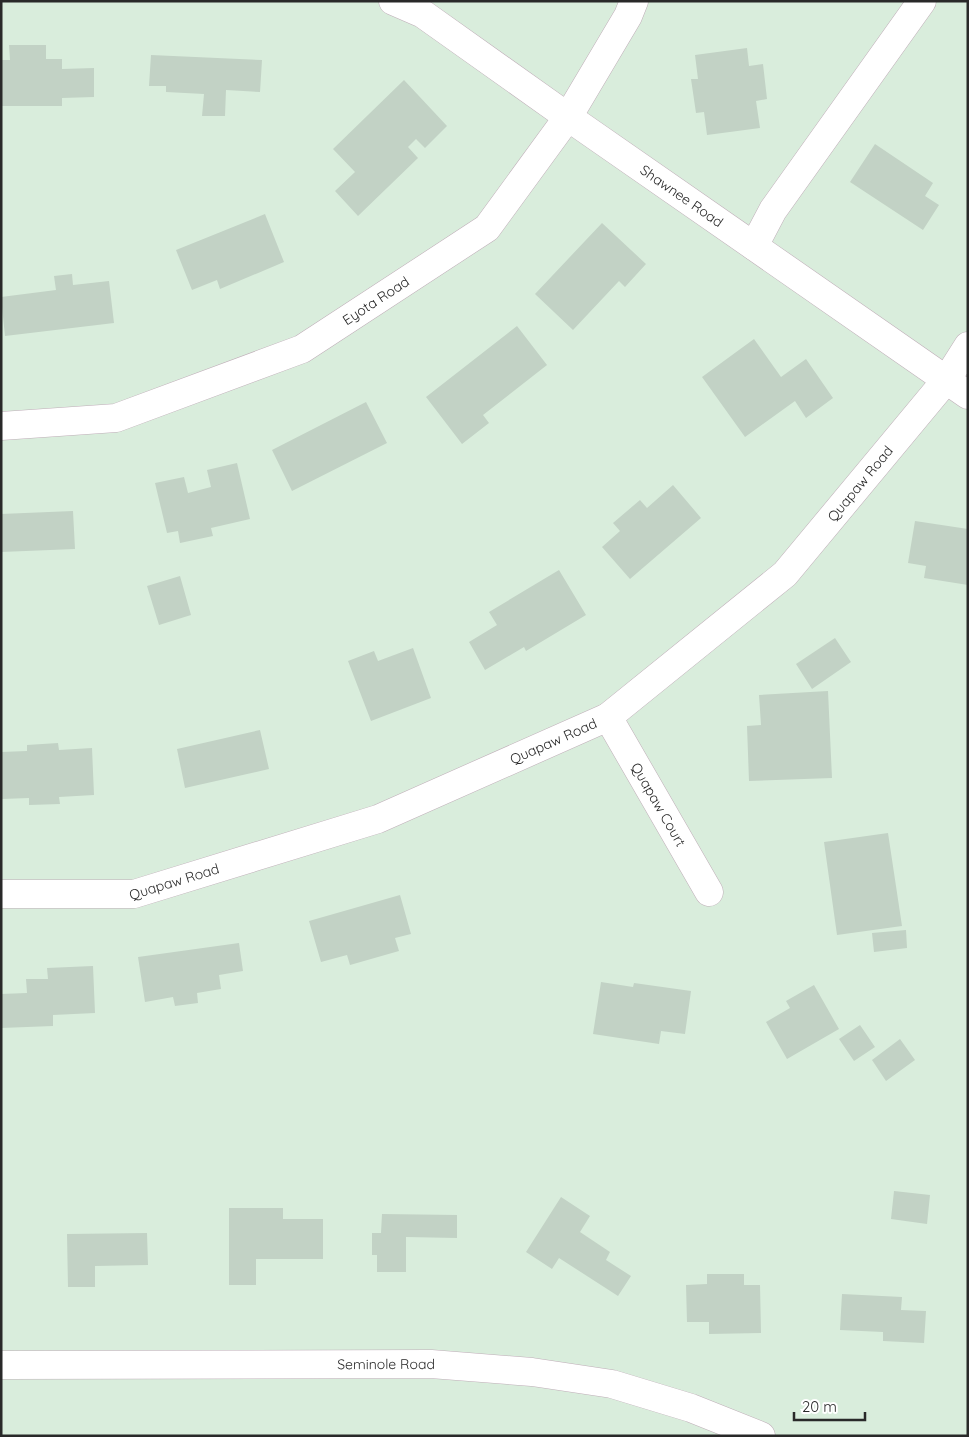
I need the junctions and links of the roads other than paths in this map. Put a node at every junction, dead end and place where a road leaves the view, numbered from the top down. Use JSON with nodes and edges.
{"nodes":[{"id":1,"x":393,"y":1,"type":"edge"},
{"id":2,"x":634,"y":1,"type":"edge"},
{"id":3,"x":922,"y":1,"type":"edge"},
{"id":4,"x":568,"y":117,"type":"junction"},
{"id":5,"x":754,"y":246,"type":"junction"},
{"id":6,"x":968,"y":346,"type":"edge"},
{"id":7,"x":957,"y":387,"type":"edge"},
{"id":8,"x":1,"y":426,"type":"edge"},
{"id":9,"x":608,"y":717,"type":"junction"},
{"id":10,"x":709,"y":892,"type":"dead end"},
{"id":11,"x":1,"y":894,"type":"edge"},
{"id":12,"x":1,"y":1365,"type":"edge"},
{"id":13,"x":755,"y":1435,"type":"edge"}],
"edges":[{"from":1,"to":4,"type":"street","name":"Shawnee Road"},
{"from":2,"to":4,"type":"street","name":"Eyota Road"},
{"from":3,"to":5,"type":"street"},
{"from":4,"to":5,"type":"street","name":"Shawnee Road"},
{"from":4,"to":8,"type":"street","name":"Eyota Road"},
{"from":5,"to":7,"type":"street","name":"Shawnee Road"},
{"from":6,"to":7,"type":"street","name":"Quapaw Road"},
{"from":7,"to":9,"type":"street","name":"Quapaw Road"},
{"from":9,"to":10,"type":"street","name":"Quapaw Court"},
{"from":9,"to":11,"type":"street","name":"Quapaw Road"},
{"from":12,"to":13,"type":"street","name":"Seminole Road"}]}
